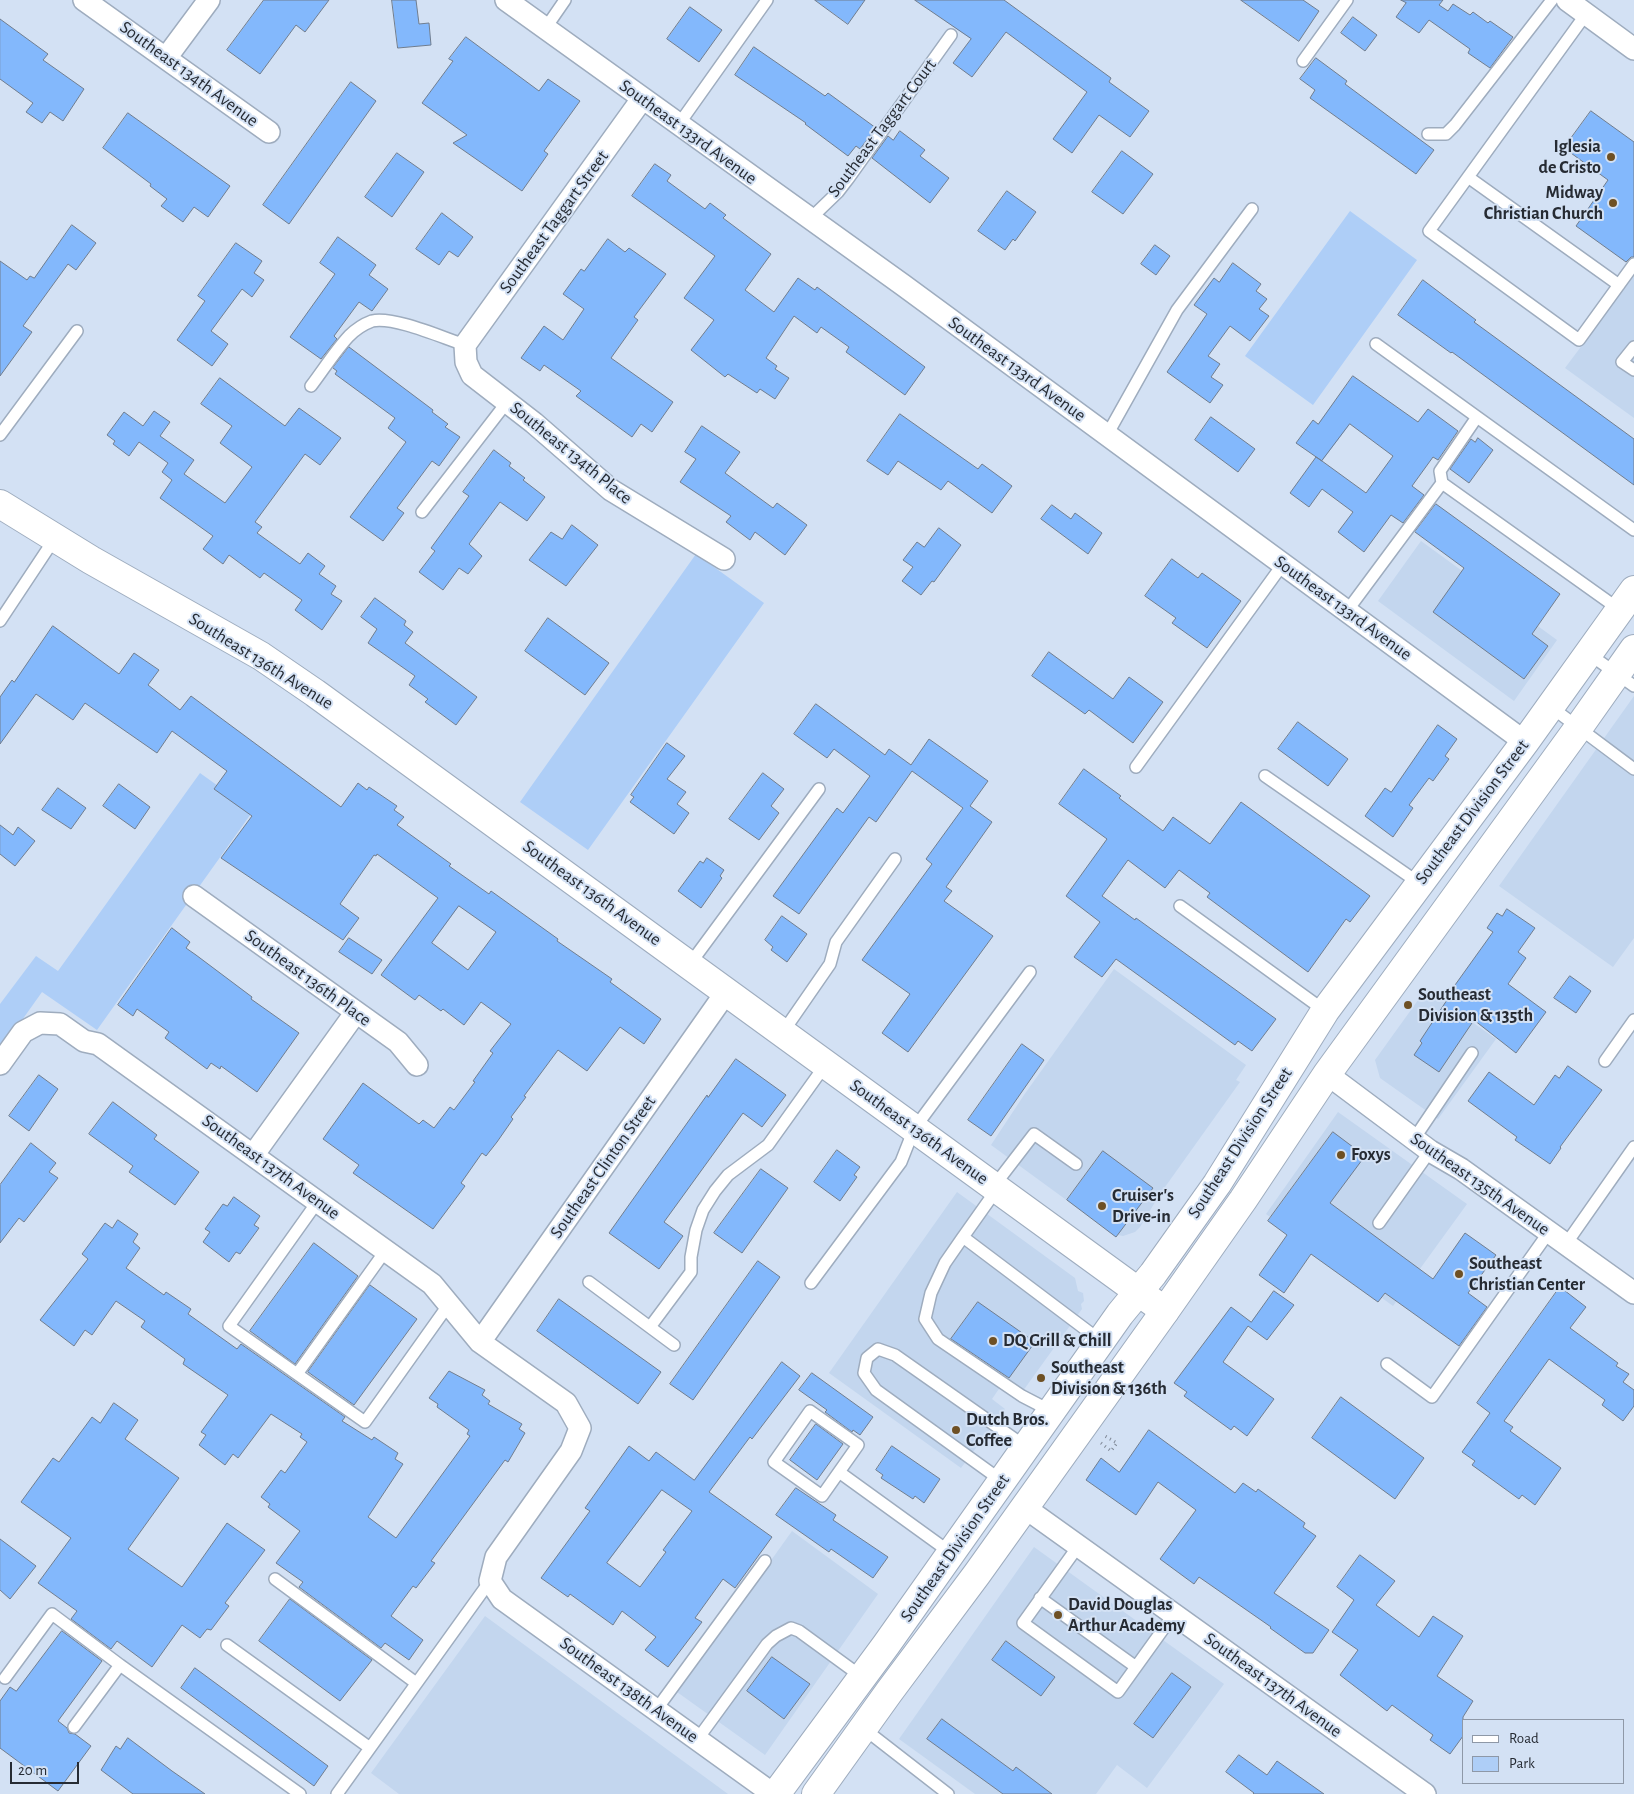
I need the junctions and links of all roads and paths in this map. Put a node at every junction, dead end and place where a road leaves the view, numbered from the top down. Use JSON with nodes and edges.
{"nodes":[{"id":1,"x":84,"y":0,"type":"edge"},
{"id":2,"x":209,"y":0,"type":"edge"},
{"id":3,"x":506,"y":0,"type":"edge"},
{"id":4,"x":565,"y":0,"type":"edge"},
{"id":5,"x":767,"y":0,"type":"edge"},
{"id":6,"x":1347,"y":0,"type":"edge"},
{"id":7,"x":1552,"y":0,"type":"edge"},
{"id":8,"x":1567,"y":0,"type":"edge"},
{"id":9,"x":1586,"y":14,"type":"junction"},
{"id":10,"x":545,"y":29,"type":"junction"},
{"id":11,"x":951,"y":35,"type":"dead end"},
{"id":12,"x":1634,"y":49,"type":"edge"},
{"id":13,"x":166,"y":58,"type":"junction"},
{"id":14,"x":1303,"y":61,"type":"dead end"},
{"id":15,"x":642,"y":99,"type":"junction"},
{"id":16,"x":679,"y":124,"type":"junction"},
{"id":17,"x":269,"y":132,"type":"dead end"},
{"id":18,"x":1428,"y":134,"type":"dead end"},
{"id":19,"x":1468,"y":177,"type":"junction"},
{"id":20,"x":1252,"y":209,"type":"dead end"},
{"id":21,"x":810,"y":219,"type":"junction"},
{"id":22,"x":1634,"y":264,"type":"edge"},
{"id":23,"x":1619,"y":285,"type":"junction"},
{"id":24,"x":77,"y":331,"type":"dead end"},
{"id":25,"x":1376,"y":344,"type":"dead end"},
{"id":26,"x":465,"y":345,"type":"junction"},
{"id":27,"x":1634,"y":347,"type":"edge"},
{"id":28,"x":1634,"y":370,"type":"edge"},
{"id":29,"x":312,"y":386,"type":"dead end"},
{"id":30,"x":507,"y":402,"type":"junction"},
{"id":31,"x":1477,"y":417,"type":"junction"},
{"id":32,"x":0,"y":435,"type":"edge"},
{"id":33,"x":1107,"y":435,"type":"junction"},
{"id":34,"x":1442,"y":483,"type":"junction"},
{"id":35,"x":0,"y":504,"type":"edge"},
{"id":36,"x":422,"y":512,"type":"dead end"},
{"id":37,"x":1634,"y":530,"type":"edge"},
{"id":38,"x":55,"y":538,"type":"junction"},
{"id":39,"x":724,"y":560,"type":"dead end"},
{"id":40,"x":1283,"y":564,"type":"junction"},
{"id":41,"x":1627,"y":600,"type":"edge"},
{"id":42,"x":1347,"y":611,"type":"junction"},
{"id":43,"x":0,"y":621,"type":"edge"},
{"id":44,"x":1634,"y":649,"type":"edge"},
{"id":45,"x":1588,"y":654,"type":"junction"},
{"id":46,"x":1625,"y":680,"type":"edge"},
{"id":47,"x":1551,"y":707,"type":"junction"},
{"id":48,"x":1579,"y":727,"type":"junction"},
{"id":49,"x":1526,"y":742,"type":"junction"},
{"id":50,"x":1136,"y":767,"type":"dead end"},
{"id":51,"x":1634,"y":769,"type":"edge"},
{"id":52,"x":1265,"y":776,"type":"dead end"},
{"id":53,"x":819,"y":789,"type":"dead end"},
{"id":54,"x":895,"y":859,"type":"dead end"},
{"id":55,"x":1419,"y":883,"type":"junction"},
{"id":56,"x":194,"y":896,"type":"dead end"},
{"id":57,"x":1180,"y":906,"type":"dead end"},
{"id":58,"x":690,"y":964,"type":"junction"},
{"id":59,"x":1030,"y":972,"type":"dead end"},
{"id":60,"x":727,"y":991,"type":"junction"},
{"id":61,"x":1325,"y":1011,"type":"junction"},
{"id":62,"x":356,"y":1012,"type":"junction"},
{"id":63,"x":1634,"y":1020,"type":"edge"},
{"id":64,"x":783,"y":1032,"type":"junction"},
{"id":65,"x":1472,"y":1053,"type":"dead end"},
{"id":66,"x":1605,"y":1061,"type":"dead end"},
{"id":67,"x":0,"y":1064,"type":"edge"},
{"id":68,"x":826,"y":1064,"type":"junction"},
{"id":69,"x":417,"y":1065,"type":"dead end"},
{"id":70,"x":1326,"y":1074,"type":"junction"},
{"id":71,"x":914,"y":1129,"type":"junction"},
{"id":72,"x":1422,"y":1145,"type":"junction"},
{"id":73,"x":1634,"y":1147,"type":"edge"},
{"id":74,"x":254,"y":1154,"type":"junction"},
{"id":75,"x":1076,"y":1164,"type":"dead end"},
{"id":76,"x":995,"y":1188,"type":"junction"},
{"id":77,"x":318,"y":1201,"type":"junction"},
{"id":78,"x":1380,"y":1223,"type":"dead end"},
{"id":79,"x":963,"y":1238,"type":"junction"},
{"id":80,"x":1558,"y":1238,"type":"junction"},
{"id":81,"x":386,"y":1250,"type":"junction"},
{"id":82,"x":589,"y":1282,"type":"dead end"},
{"id":83,"x":811,"y":1283,"type":"dead end"},
{"id":84,"x":1137,"y":1292,"type":"junction"},
{"id":85,"x":1634,"y":1293,"type":"edge"},
{"id":86,"x":449,"y":1304,"type":"junction"},
{"id":87,"x":1165,"y":1311,"type":"junction"},
{"id":88,"x":650,"y":1327,"type":"junction"},
{"id":89,"x":1101,"y":1341,"type":"junction"},
{"id":90,"x":480,"y":1342,"type":"junction"},
{"id":91,"x":674,"y":1345,"type":"dead end"},
{"id":92,"x":1387,"y":1364,"type":"dead end"},
{"id":93,"x":297,"y":1374,"type":"junction"},
{"id":94,"x":1051,"y":1412,"type":"junction"},
{"id":95,"x":1102,"y":1434,"type":"dead end"},
{"id":96,"x":1026,"y":1447,"type":"junction"},
{"id":97,"x":1111,"y":1451,"type":"dead end"},
{"id":98,"x":839,"y":1472,"type":"junction"},
{"id":99,"x":1002,"y":1481,"type":"junction"},
{"id":100,"x":1024,"y":1507,"type":"junction"},
{"id":101,"x":1079,"y":1545,"type":"junction"},
{"id":102,"x":951,"y":1553,"type":"junction"},
{"id":103,"x":765,"y":1561,"type":"dead end"},
{"id":104,"x":275,"y":1579,"type":"dead end"},
{"id":105,"x":490,"y":1580,"type":"junction"},
{"id":106,"x":1040,"y":1598,"type":"junction"},
{"id":107,"x":1174,"y":1614,"type":"junction"},
{"id":108,"x":227,"y":1645,"type":"dead end"},
{"id":109,"x":120,"y":1664,"type":"junction"},
{"id":110,"x":1136,"y":1667,"type":"junction"},
{"id":111,"x":862,"y":1677,"type":"junction"},
{"id":112,"x":5,"y":1678,"type":"dead end"},
{"id":113,"x":416,"y":1683,"type":"junction"},
{"id":114,"x":656,"y":1710,"type":"junction"},
{"id":115,"x":74,"y":1727,"type":"dead end"},
{"id":116,"x":863,"y":1728,"type":"junction"},
{"id":117,"x":697,"y":1740,"type":"junction"},
{"id":118,"x":370,"y":1748,"type":"junction"},
{"id":119,"x":300,"y":1794,"type":"edge"},
{"id":120,"x":337,"y":1794,"type":"edge"},
{"id":121,"x":774,"y":1794,"type":"edge"},
{"id":122,"x":816,"y":1794,"type":"edge"},
{"id":123,"x":948,"y":1794,"type":"edge"},
{"id":124,"x":1425,"y":1794,"type":"edge"}],
"edges":[{"from":1,"to":13,"type":"street","name":"Southeast 134th Avenue"},
{"from":2,"to":13,"type":"street"},
{"from":3,"to":10,"type":"street","name":"Southeast 133rd Avenue"},
{"from":4,"to":10,"type":"lane"},
{"from":5,"to":16,"type":"lane"},
{"from":6,"to":14,"type":"lane"},
{"from":7,"to":18,"type":"lane"},
{"from":8,"to":9,"type":"street"},
{"from":9,"to":12,"type":"street"},
{"from":9,"to":19,"type":"lane"},
{"from":10,"to":15,"type":"street","name":"Southeast 133rd Avenue"},
{"from":11,"to":21,"type":"lane","name":"Southeast Taggart Court"},
{"from":13,"to":17,"type":"street","name":"Southeast 134th Avenue"},
{"from":15,"to":16,"type":"street","name":"Southeast 133rd Avenue"},
{"from":15,"to":26,"type":"street","name":"Southeast Taggart Street"},
{"from":16,"to":21,"type":"street","name":"Southeast 133rd Avenue"},
{"from":19,"to":23,"type":"lane"},
{"from":19,"to":23,"type":"lane"},
{"from":20,"to":33,"type":"lane"},
{"from":21,"to":33,"type":"street","name":"Southeast 133rd Avenue"},
{"from":22,"to":23,"type":"lane"},
{"from":24,"to":32,"type":"lane"},
{"from":25,"to":31,"type":"lane"},
{"from":26,"to":29,"type":"lane"},
{"from":26,"to":30,"type":"street","name":"Southeast 134th Place"},
{"from":27,"to":28,"type":"lane"},
{"from":30,"to":36,"type":"lane"},
{"from":30,"to":39,"type":"street","name":"Southeast 134th Place"},
{"from":31,"to":34,"type":"lane"},
{"from":31,"to":37,"type":"lane"},
{"from":33,"to":40,"type":"street","name":"Southeast 133rd Avenue"},
{"from":34,"to":41,"type":"lane"},
{"from":34,"to":42,"type":"lane"},
{"from":35,"to":38,"type":"main road","name":"Southeast 136th Avenue"},
{"from":38,"to":43,"type":"lane"},
{"from":38,"to":58,"type":"main road","name":"Southeast 136th Avenue"},
{"from":40,"to":42,"type":"street","name":"Southeast 133rd Avenue"},
{"from":40,"to":50,"type":"lane"},
{"from":41,"to":45,"type":"main road","name":"Southeast Division Street"},
{"from":42,"to":49,"type":"street","name":"Southeast 133rd Avenue"},
{"from":44,"to":46,"type":"main road","name":"Southeast Division Street"},
{"from":45,"to":46,"type":"lane"},
{"from":45,"to":47,"type":"main road","name":"Southeast Division Street"},
{"from":46,"to":48,"type":"main road","name":"Southeast Division Street"},
{"from":47,"to":48,"type":"lane"},
{"from":47,"to":49,"type":"main road","name":"Southeast Division Street"},
{"from":48,"to":51,"type":"lane"},
{"from":48,"to":70,"type":"main road","name":"Southeast Division Street"},
{"from":49,"to":55,"type":"main road","name":"Southeast Division Street"},
{"from":52,"to":55,"type":"lane"},
{"from":53,"to":58,"type":"lane"},
{"from":54,"to":64,"type":"lane"},
{"from":55,"to":61,"type":"main road","name":"Southeast Division Street"},
{"from":56,"to":62,"type":"street","name":"Southeast 136th Place"},
{"from":57,"to":61,"type":"lane"},
{"from":58,"to":60,"type":"main road","name":"Southeast 136th Avenue"},
{"from":59,"to":71,"type":"lane"},
{"from":60,"to":64,"type":"main road","name":"Southeast 136th Avenue"},
{"from":60,"to":90,"type":"street","name":"Southeast Clinton Street"},
{"from":61,"to":70,"type":"main road"},
{"from":61,"to":84,"type":"main road","name":"Southeast Division Street"},
{"from":62,"to":69,"type":"street","name":"Southeast 136th Place"},
{"from":62,"to":74,"type":"street"},
{"from":63,"to":66,"type":"lane"},
{"from":64,"to":68,"type":"main road","name":"Southeast 136th Avenue"},
{"from":65,"to":72,"type":"lane"},
{"from":67,"to":74,"type":"street","name":"Southeast 137th Avenue"},
{"from":68,"to":71,"type":"main road","name":"Southeast 136th Avenue"},
{"from":68,"to":88,"type":"lane"},
{"from":70,"to":72,"type":"street","name":"Southeast 135th Avenue"},
{"from":70,"to":87,"type":"main road","name":"Southeast Division Street"},
{"from":71,"to":76,"type":"main road","name":"Southeast 136th Avenue"},
{"from":71,"to":83,"type":"lane"},
{"from":72,"to":78,"type":"lane"},
{"from":72,"to":80,"type":"street","name":"Southeast 135th Avenue"},
{"from":73,"to":80,"type":"lane"},
{"from":74,"to":77,"type":"street","name":"Southeast 137th Avenue"},
{"from":75,"to":76,"type":"lane"},
{"from":76,"to":79,"type":"lane"},
{"from":76,"to":84,"type":"main road","name":"Southeast 136th Avenue"},
{"from":77,"to":81,"type":"street","name":"Southeast 137th Avenue"},
{"from":77,"to":93,"type":"lane"},
{"from":79,"to":89,"type":"lane"},
{"from":79,"to":94,"type":"lane"},
{"from":80,"to":85,"type":"street","name":"Southeast 135th Avenue"},
{"from":80,"to":92,"type":"lane"},
{"from":81,"to":86,"type":"street","name":"Southeast 137th Avenue"},
{"from":81,"to":93,"type":"lane"},
{"from":82,"to":88,"type":"lane"},
{"from":84,"to":87,"type":"main road","name":"Southeast 136th Avenue"},
{"from":84,"to":89,"type":"main road","name":"Southeast Division Street"},
{"from":86,"to":90,"type":"street","name":"Southeast 137th Avenue"},
{"from":86,"to":93,"type":"lane"},
{"from":87,"to":100,"type":"main road","name":"Southeast Division Street"},
{"from":88,"to":91,"type":"lane"},
{"from":89,"to":94,"type":"main road","name":"Southeast Division Street"},
{"from":90,"to":105,"type":"street","name":"Southeast 137th Avenue"},
{"from":94,"to":96,"type":"main road","name":"Southeast Division Street"},
{"from":95,"to":97,"type":"path"},
{"from":96,"to":99,"type":"main road","name":"Southeast Division Street"},
{"from":96,"to":99,"type":"lane"},
{"from":98,"to":98,"type":"lane"},
{"from":98,"to":102,"type":"lane"},
{"from":99,"to":102,"type":"main road","name":"Southeast Division Street"},
{"from":100,"to":101,"type":"street","name":"Southeast 137th Avenue"},
{"from":100,"to":116,"type":"main road","name":"Southeast Division Street"},
{"from":101,"to":106,"type":"lane"},
{"from":101,"to":107,"type":"street","name":"Southeast 137th Avenue"},
{"from":102,"to":111,"type":"main road","name":"Southeast Division Street"},
{"from":103,"to":114,"type":"lane"},
{"from":104,"to":113,"type":"lane"},
{"from":105,"to":113,"type":"lane"},
{"from":105,"to":114,"type":"street","name":"Southeast 138th Avenue"},
{"from":106,"to":110,"type":"lane"},
{"from":106,"to":110,"type":"lane"},
{"from":107,"to":110,"type":"lane"},
{"from":107,"to":124,"type":"street","name":"Southeast 137th Avenue"},
{"from":108,"to":118,"type":"lane"},
{"from":109,"to":112,"type":"lane"},
{"from":109,"to":115,"type":"lane"},
{"from":109,"to":119,"type":"lane"},
{"from":111,"to":117,"type":"lane"},
{"from":111,"to":121,"type":"main road","name":"Southeast Division Street"},
{"from":113,"to":118,"type":"lane"},
{"from":114,"to":117,"type":"street","name":"Southeast 138th Avenue"},
{"from":116,"to":122,"type":"main road","name":"Southeast Division Street"},
{"from":116,"to":123,"type":"lane"},
{"from":117,"to":121,"type":"street","name":"Southeast 138th Avenue"},
{"from":118,"to":120,"type":"lane"}]}
